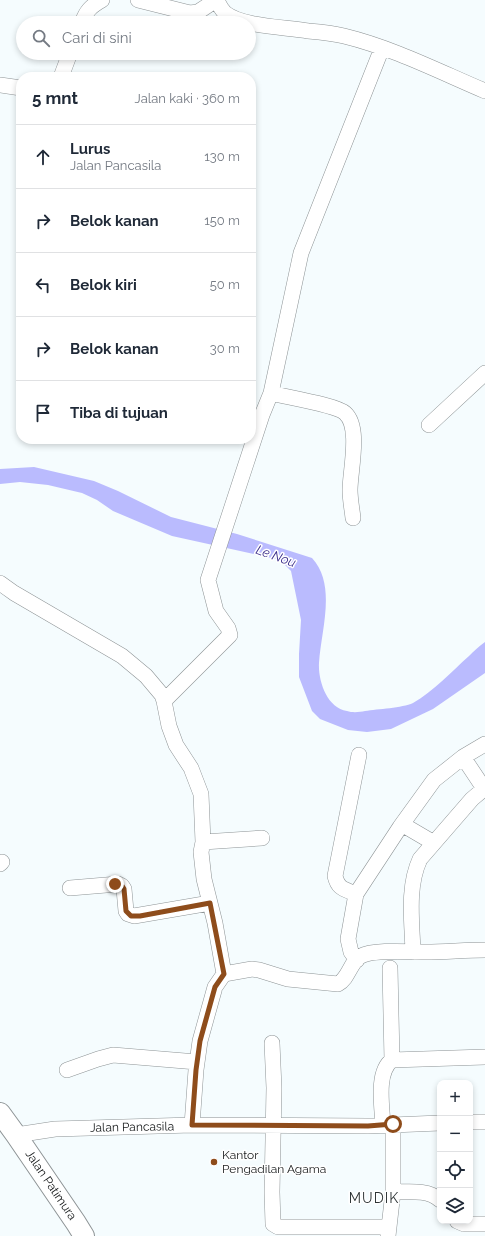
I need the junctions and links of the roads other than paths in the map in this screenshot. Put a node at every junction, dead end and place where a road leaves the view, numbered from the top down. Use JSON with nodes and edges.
{"nodes":[{"id":1,"x":102,"y":0,"type":"edge"},
{"id":2,"x":138,"y":0,"type":"edge"},
{"id":3,"x":217,"y":0,"type":"edge"},
{"id":4,"x":84,"y":16,"type":"edge"},
{"id":5,"x":231,"y":16,"type":"edge"},
{"id":6,"x":256,"y":24,"type":"edge"},
{"id":7,"x":382,"y":48,"type":"junction"},
{"id":8,"x":67,"y":60,"type":"edge"},
{"id":9,"x":63,"y":72,"type":"edge"},
{"id":10,"x":0,"y":85,"type":"edge"},
{"id":11,"x":16,"y":87,"type":"edge"},
{"id":12,"x":485,"y":91,"type":"edge"},
{"id":13,"x":485,"y":373,"type":"edge"},
{"id":14,"x":271,"y":393,"type":"junction"},
{"id":15,"x":428,"y":425,"type":"dead end"},
{"id":16,"x":256,"y":433,"type":"edge"},
{"id":17,"x":252,"y":444,"type":"edge"},
{"id":18,"x":353,"y":518,"type":"dead end"},
{"id":19,"x":0,"y":583,"type":"edge"},
{"id":20,"x":164,"y":701,"type":"junction"},
{"id":21,"x":485,"y":744,"type":"edge"},
{"id":22,"x":358,"y":755,"type":"dead end"},
{"id":23,"x":463,"y":757,"type":"junction"},
{"id":24,"x":485,"y":789,"type":"edge"},
{"id":25,"x":400,"y":827,"type":"junction"},
{"id":26,"x":262,"y":838,"type":"dead end"},
{"id":27,"x":203,"y":842,"type":"junction"},
{"id":28,"x":434,"y":843,"type":"junction"},
{"id":29,"x":70,"y":888,"type":"dead end"},
{"id":30,"x":356,"y":894,"type":"junction"},
{"id":31,"x":210,"y":903,"type":"junction"},
{"id":32,"x":485,"y":950,"type":"edge"},
{"id":33,"x":413,"y":952,"type":"junction"},
{"id":34,"x":357,"y":960,"type":"junction"},
{"id":35,"x":390,"y":968,"type":"dead end"},
{"id":36,"x":224,"y":974,"type":"junction"},
{"id":37,"x":272,"y":1043,"type":"dead end"},
{"id":38,"x":485,"y":1058,"type":"edge"},
{"id":39,"x":392,"y":1060,"type":"junction"},
{"id":40,"x":196,"y":1062,"type":"junction"},
{"id":41,"x":67,"y":1070,"type":"dead end"},
{"id":42,"x":0,"y":1113,"type":"edge"},
{"id":43,"x":473,"y":1122,"type":"edge"},
{"id":44,"x":485,"y":1122,"type":"edge"},
{"id":45,"x":437,"y":1123,"type":"edge"},
{"id":46,"x":388,"y":1124,"type":"junction"},
{"id":47,"x":192,"y":1125,"type":"junction"},
{"id":48,"x":274,"y":1125,"type":"junction"},
{"id":49,"x":16,"y":1134,"type":"junction"},
{"id":50,"x":393,"y":1192,"type":"junction"},
{"id":51,"x":437,"y":1198,"type":"edge"},
{"id":52,"x":473,"y":1224,"type":"edge"},
{"id":53,"x":485,"y":1224,"type":"edge"},
{"id":54,"x":389,"y":1232,"type":"edge"},
{"id":55,"x":84,"y":1236,"type":"edge"}],
"edges":[{"from":1,"to":4,"type":"street"},
{"from":2,"to":3,"type":"street"},
{"from":3,"to":5,"type":"street"},
{"from":6,"to":7,"type":"street"},
{"from":7,"to":12,"type":"street"},
{"from":7,"to":14,"type":"street"},
{"from":8,"to":9,"type":"street"},
{"from":10,"to":11,"type":"street"},
{"from":13,"to":15,"type":"street"},
{"from":14,"to":16,"type":"street"},
{"from":14,"to":18,"type":"street"},
{"from":17,"to":20,"type":"street"},
{"from":19,"to":20,"type":"street"},
{"from":20,"to":27,"type":"street"},
{"from":21,"to":23,"type":"street"},
{"from":22,"to":30,"type":"street"},
{"from":23,"to":24,"type":"street"},
{"from":23,"to":25,"type":"street"},
{"from":24,"to":28,"type":"street"},
{"from":25,"to":28,"type":"street"},
{"from":25,"to":30,"type":"street"},
{"from":26,"to":27,"type":"street"},
{"from":27,"to":31,"type":"street"},
{"from":28,"to":33,"type":"street"},
{"from":29,"to":31,"type":"street"},
{"from":30,"to":34,"type":"street"},
{"from":31,"to":36,"type":"street"},
{"from":32,"to":33,"type":"street"},
{"from":33,"to":34,"type":"street"},
{"from":34,"to":36,"type":"street"},
{"from":35,"to":39,"type":"street"},
{"from":36,"to":40,"type":"street"},
{"from":37,"to":48,"type":"street"},
{"from":38,"to":39,"type":"street"},
{"from":39,"to":46,"type":"street"},
{"from":40,"to":41,"type":"street"},
{"from":40,"to":47,"type":"street"},
{"from":42,"to":49,"type":"main road","name":"Jalan Patimura"},
{"from":43,"to":44,"type":"street"},
{"from":45,"to":46,"type":"street","name":"Jalan Pancasila"},
{"from":46,"to":48,"type":"street","name":"Jalan Pancasila"},
{"from":46,"to":50,"type":"street"},
{"from":47,"to":48,"type":"street","name":"Jalan Pancasila"},
{"from":47,"to":49,"type":"street","name":"Jalan Pancasila"},
{"from":48,"to":54,"type":"street"},
{"from":49,"to":55,"type":"main road","name":"Jalan Patimura"},
{"from":50,"to":51,"type":"street"},
{"from":50,"to":54,"type":"street"},
{"from":52,"to":53,"type":"street"}]}
